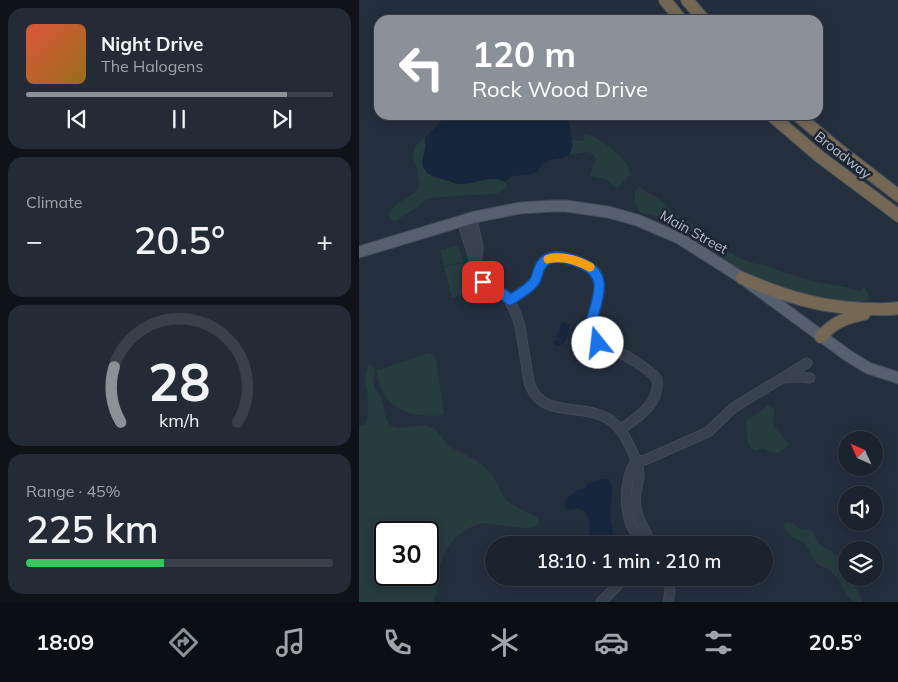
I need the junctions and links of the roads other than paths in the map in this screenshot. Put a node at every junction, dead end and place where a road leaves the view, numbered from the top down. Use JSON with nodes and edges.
{"nodes":[{"id":1,"x":665,"y":0,"type":"edge"},
{"id":2,"x":687,"y":0,"type":"edge"},
{"id":3,"x":677,"y":15,"type":"edge"},
{"id":4,"x":700,"y":15,"type":"edge"},
{"id":5,"x":777,"y":120,"type":"edge"},
{"id":6,"x":803,"y":120,"type":"edge"},
{"id":7,"x":898,"y":196,"type":"edge"},
{"id":8,"x":898,"y":216,"type":"edge"},
{"id":9,"x":467,"y":220,"type":"junction"},
{"id":10,"x":360,"y":250,"type":"edge"},
{"id":11,"x":742,"y":278,"type":"junction"},
{"id":12,"x":510,"y":300,"type":"junction"},
{"id":13,"x":895,"y":309,"type":"edge"},
{"id":14,"x":821,"y":337,"type":"junction"},
{"id":15,"x":807,"y":363,"type":"dead end"},
{"id":16,"x":783,"y":378,"type":"junction"},
{"id":17,"x":810,"y":378,"type":"dead end"},
{"id":18,"x":898,"y":378,"type":"edge"},
{"id":19,"x":620,"y":430,"type":"junction"},
{"id":20,"x":636,"y":461,"type":"junction"},
{"id":21,"x":639,"y":536,"type":"edge"},
{"id":22,"x":648,"y":536,"type":"edge"},
{"id":23,"x":617,"y":586,"type":"edge"},
{"id":24,"x":670,"y":586,"type":"edge"},
{"id":25,"x":601,"y":602,"type":"edge"},
{"id":26,"x":668,"y":602,"type":"edge"}],
"edges":[{"from":1,"to":3,"type":"highway"},
{"from":2,"to":4,"type":"highway"},
{"from":5,"to":8,"type":"highway","name":"Broadway"},
{"from":6,"to":7,"type":"highway","name":"Broadway"},
{"from":9,"to":10,"type":"main road","name":"Main Street"},
{"from":9,"to":11,"type":"main road","name":"Main Street"},
{"from":9,"to":12,"type":"street"},
{"from":11,"to":13,"type":"highway"},
{"from":11,"to":14,"type":"main road","name":"Main Street"},
{"from":12,"to":19,"type":"street"},
{"from":12,"to":19,"type":"street"},
{"from":13,"to":14,"type":"highway"},
{"from":14,"to":18,"type":"main road","name":"Main Street"},
{"from":15,"to":16,"type":"street"},
{"from":16,"to":17,"type":"street"},
{"from":16,"to":20,"type":"street"},
{"from":19,"to":20,"type":"street"},
{"from":20,"to":21,"type":"street"},
{"from":20,"to":22,"type":"street"},
{"from":23,"to":25,"type":"street"},
{"from":24,"to":26,"type":"street"}]}
